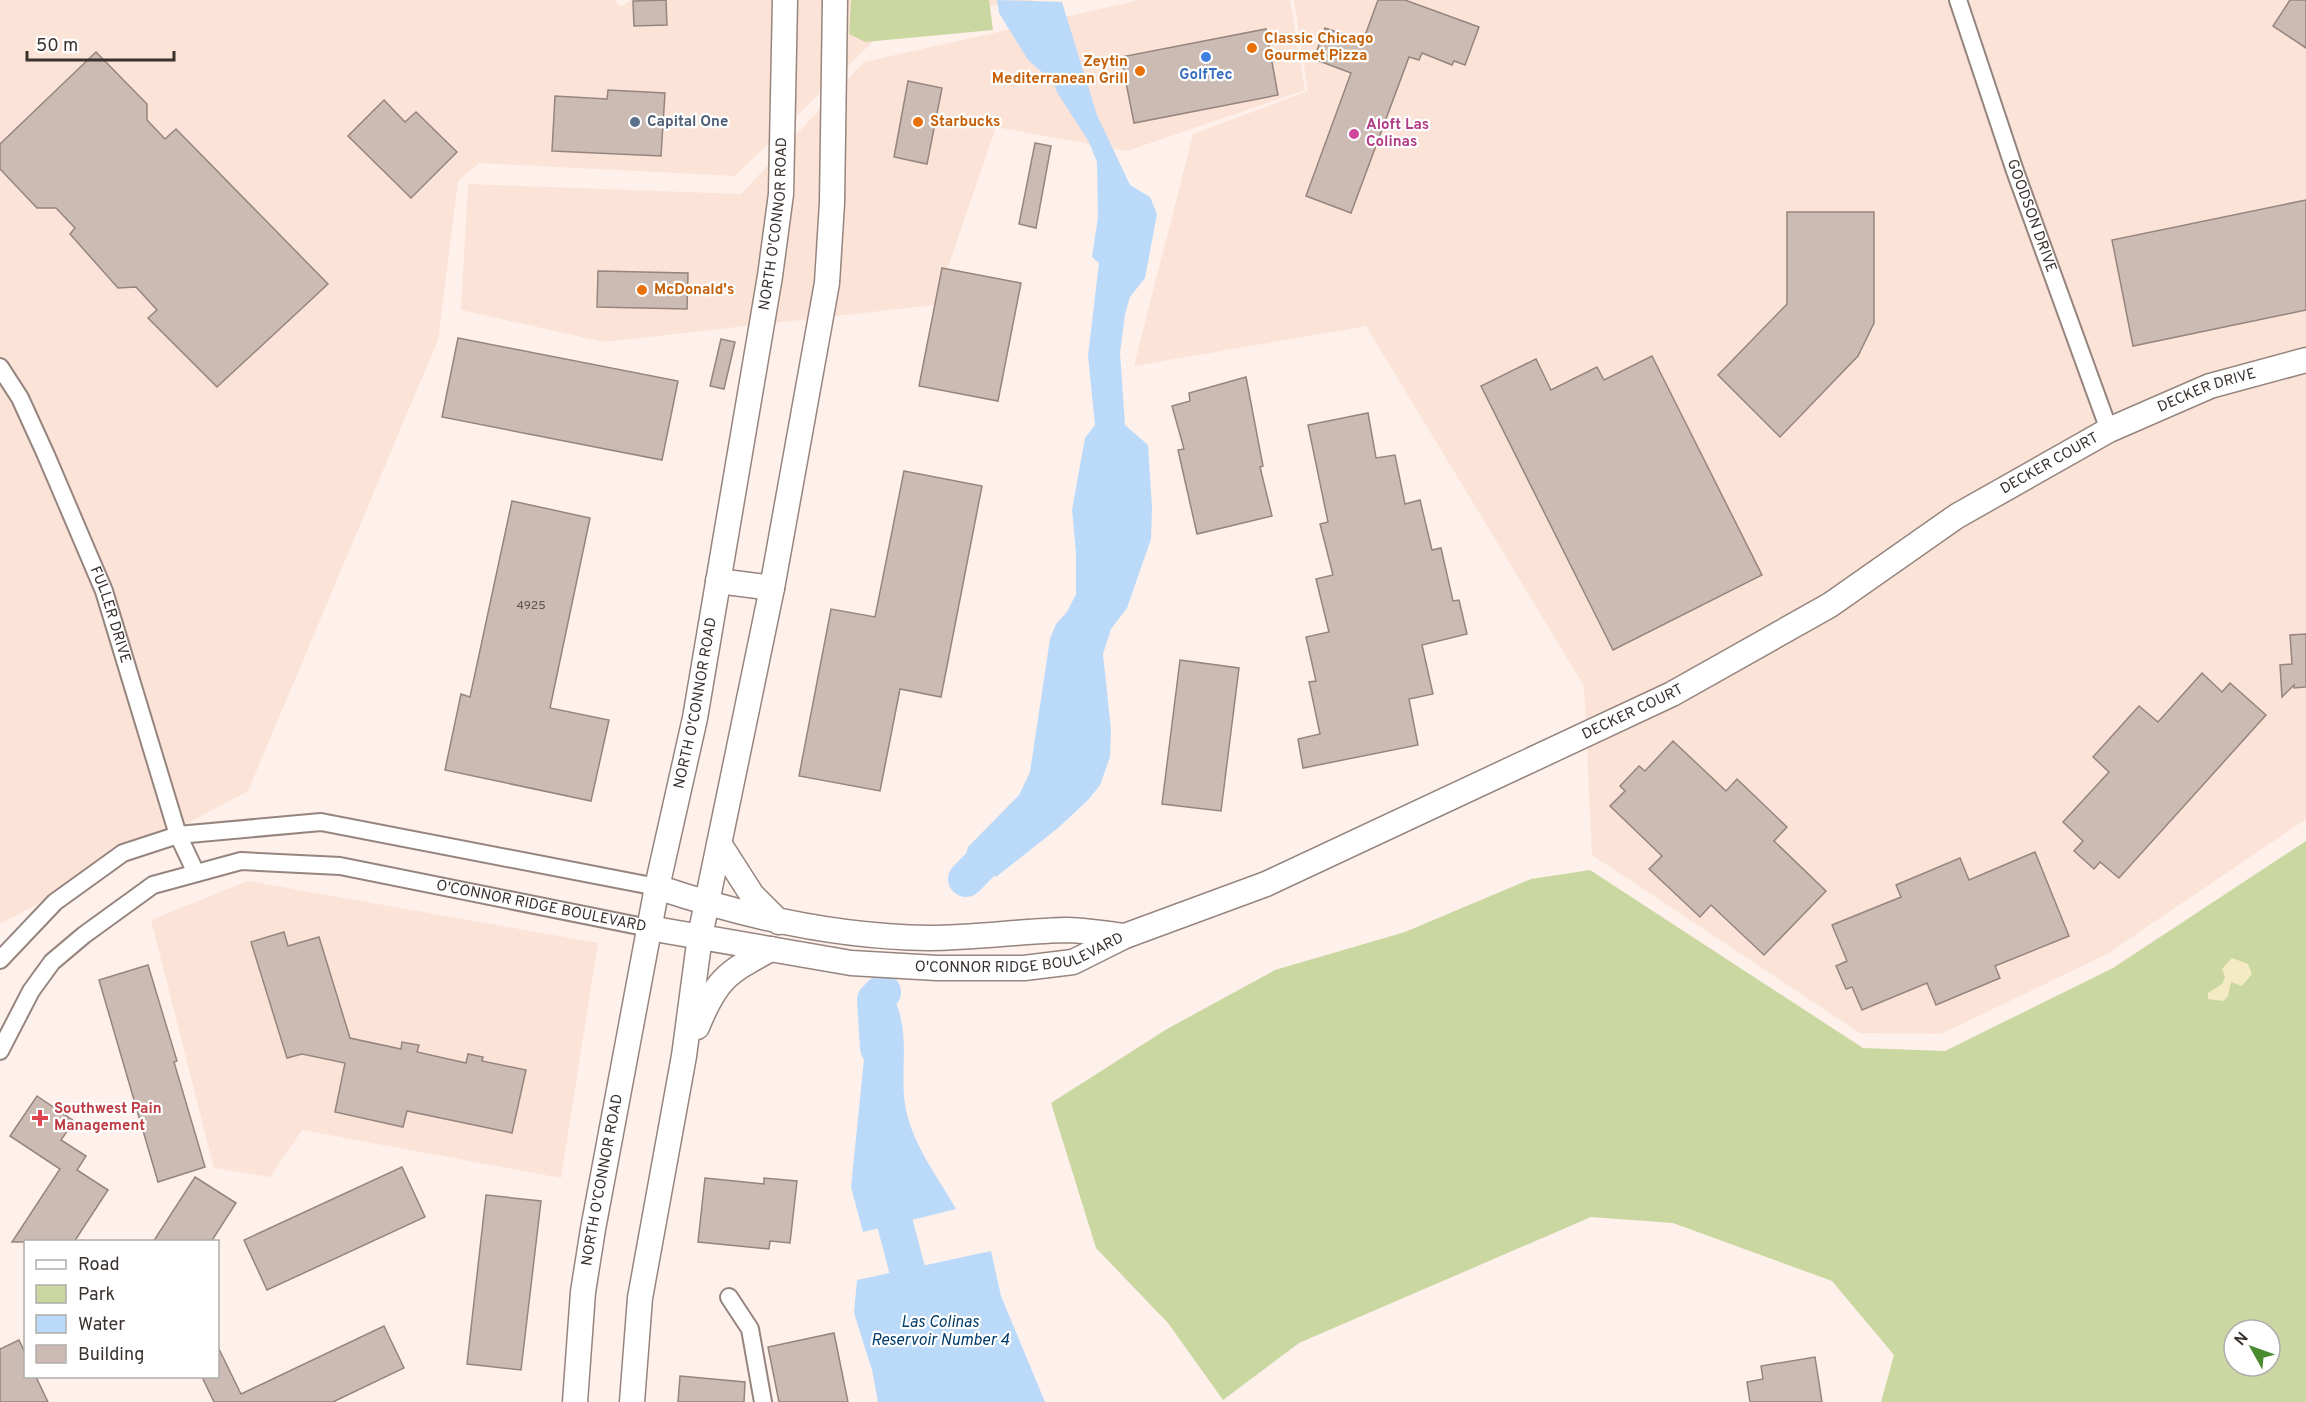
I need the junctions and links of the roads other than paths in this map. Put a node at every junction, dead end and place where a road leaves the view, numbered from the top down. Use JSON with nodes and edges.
{"nodes":[{"id":1,"x":785,"y":0,"type":"edge"},
{"id":2,"x":835,"y":0,"type":"edge"},
{"id":3,"x":1958,"y":0,"type":"edge"},
{"id":4,"x":2306,"y":360,"type":"edge"},
{"id":5,"x":0,"y":367,"type":"edge"},
{"id":6,"x":2109,"y":430,"type":"junction"},
{"id":7,"x":718,"y":581,"type":"junction"},
{"id":8,"x":772,"y":588,"type":"junction"},
{"id":9,"x":178,"y":835,"type":"junction"},
{"id":10,"x":720,"y":845,"type":"junction"},
{"id":11,"x":196,"y":873,"type":"junction"},
{"id":12,"x":657,"y":887,"type":"junction"},
{"id":13,"x":708,"y":904,"type":"junction"},
{"id":14,"x":779,"y":922,"type":"junction"},
{"id":15,"x":649,"y":928,"type":"junction"},
{"id":16,"x":700,"y":936,"type":"junction"},
{"id":17,"x":1125,"y":936,"type":"junction"},
{"id":18,"x":771,"y":949,"type":"junction"},
{"id":19,"x":0,"y":960,"type":"edge"},
{"id":20,"x":0,"y":1051,"type":"edge"},
{"id":21,"x":684,"y":1056,"type":"junction"},
{"id":22,"x":729,"y":1297,"type":"dead end"},
{"id":23,"x":575,"y":1402,"type":"edge"},
{"id":24,"x":632,"y":1402,"type":"edge"},
{"id":25,"x":763,"y":1402,"type":"edge"}],
"edges":[{"from":1,"to":7,"type":"main road","name":"NORTH O'CONNOR ROAD"},
{"from":2,"to":8,"type":"main road"},
{"from":3,"to":6,"type":"street","name":"GOODSON DRIVE"},
{"from":4,"to":6,"type":"main road","name":"DECKER DRIVE"},
{"from":5,"to":9,"type":"street","name":"FULLER DRIVE"},
{"from":6,"to":17,"type":"main road","name":"DECKER COURT"},
{"from":7,"to":8,"type":"main road"},
{"from":7,"to":12,"type":"main road","name":"NORTH O'CONNOR ROAD"},
{"from":8,"to":10,"type":"main road"},
{"from":9,"to":11,"type":"street","name":"FULLER DRIVE"},
{"from":9,"to":12,"type":"street","name":"O'CONNOR RIDGE BOULEVARD"},
{"from":9,"to":19,"type":"street","name":"O'CONNOR RIDGE BOULEVARD"},
{"from":10,"to":13,"type":"main road"},
{"from":10,"to":14,"type":"main road"},
{"from":11,"to":15,"type":"street","name":"O'CONNOR RIDGE BOULEVARD"},
{"from":11,"to":20,"type":"street","name":"O'CONNOR RIDGE BOULEVARD"},
{"from":12,"to":13,"type":"main road","name":"O'CONNOR RIDGE BOULEVARD"},
{"from":12,"to":15,"type":"main road","name":"NORTH O'CONNOR ROAD"},
{"from":13,"to":14,"type":"main road","name":"O'CONNOR RIDGE BOULEVARD"},
{"from":13,"to":16,"type":"main road"},
{"from":14,"to":17,"type":"main road","name":"O'CONNOR RIDGE BOULEVARD"},
{"from":15,"to":16,"type":"main road","name":"O'CONNOR RIDGE BOULEVARD"},
{"from":15,"to":23,"type":"main road","name":"NORTH O'CONNOR ROAD"},
{"from":16,"to":18,"type":"main road","name":"O'CONNOR RIDGE BOULEVARD"},
{"from":16,"to":21,"type":"main road"},
{"from":17,"to":18,"type":"main road","name":"O'CONNOR RIDGE BOULEVARD"},
{"from":18,"to":21,"type":"main road"},
{"from":21,"to":24,"type":"main road"},
{"from":22,"to":25,"type":"street"}]}
